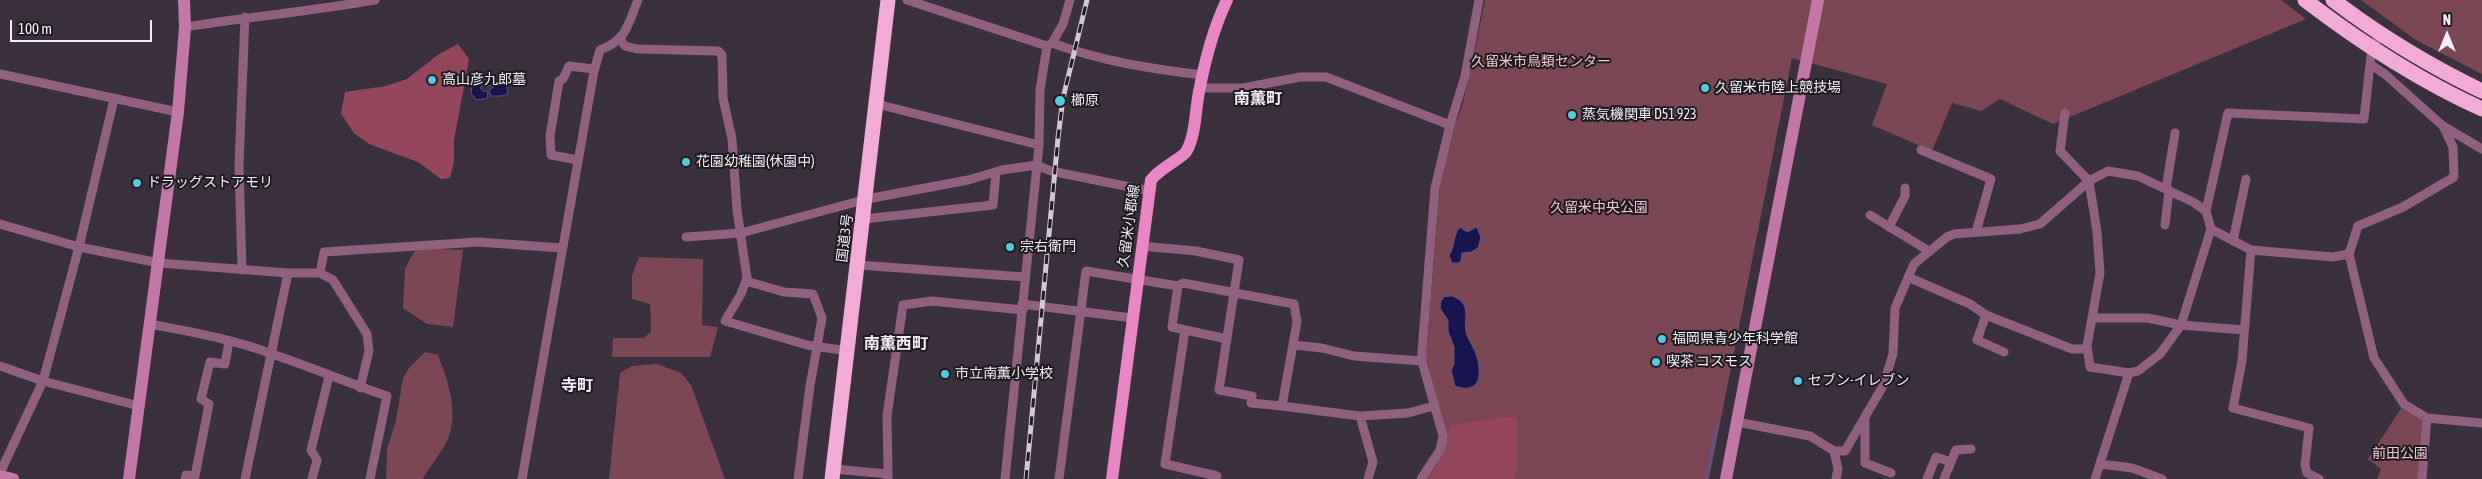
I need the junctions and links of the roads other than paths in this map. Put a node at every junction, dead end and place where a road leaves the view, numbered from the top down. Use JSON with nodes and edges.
{"nodes":[{"id":1,"x":184,"y":0,"type":"edge"},
{"id":2,"x":375,"y":0,"type":"edge"},
{"id":3,"x":638,"y":0,"type":"edge"},
{"id":4,"x":888,"y":0,"type":"edge"},
{"id":5,"x":907,"y":0,"type":"edge"},
{"id":6,"x":1070,"y":0,"type":"edge"},
{"id":7,"x":1227,"y":0,"type":"edge"},
{"id":8,"x":1479,"y":0,"type":"edge"},
{"id":9,"x":1818,"y":0,"type":"edge"},
{"id":10,"x":2305,"y":0,"type":"edge"},
{"id":11,"x":2333,"y":0,"type":"edge"},
{"id":12,"x":245,"y":17,"type":"junction"},
{"id":13,"x":185,"y":27,"type":"junction"},
{"id":14,"x":2382,"y":33,"type":"junction"},
{"id":15,"x":620,"y":39,"type":"junction"},
{"id":16,"x":1050,"y":44,"type":"junction"},
{"id":17,"x":2372,"y":48,"type":"junction"},
{"id":18,"x":2370,"y":64,"type":"junction"},
{"id":19,"x":594,"y":69,"type":"junction"},
{"id":20,"x":0,"y":74,"type":"edge"},
{"id":21,"x":1203,"y":75,"type":"junction"},
{"id":22,"x":1200,"y":88,"type":"junction"},
{"id":23,"x":2482,"y":91,"type":"edge"},
{"id":24,"x":114,"y":99,"type":"junction"},
{"id":25,"x":877,"y":104,"type":"junction"},
{"id":26,"x":2482,"y":109,"type":"edge"},
{"id":27,"x":178,"y":112,"type":"junction"},
{"id":28,"x":2064,"y":113,"type":"dead end"},
{"id":29,"x":1450,"y":125,"type":"junction"},
{"id":30,"x":2444,"y":126,"type":"junction"},
{"id":31,"x":2175,"y":133,"type":"dead end"},
{"id":32,"x":1038,"y":145,"type":"junction"},
{"id":33,"x":2482,"y":149,"type":"edge"},
{"id":34,"x":1920,"y":150,"type":"dead end"},
{"id":35,"x":578,"y":160,"type":"junction"},
{"id":36,"x":1036,"y":165,"type":"junction"},
{"id":37,"x":996,"y":172,"type":"junction"},
{"id":38,"x":2246,"y":179,"type":"dead end"},
{"id":39,"x":2088,"y":181,"type":"junction"},
{"id":40,"x":1905,"y":188,"type":"dead end"},
{"id":41,"x":2168,"y":190,"type":"junction"},
{"id":42,"x":1150,"y":191,"type":"junction"},
{"id":43,"x":866,"y":199,"type":"junction"},
{"id":44,"x":2206,"y":211,"type":"junction"},
{"id":45,"x":1870,"y":215,"type":"dead end"},
{"id":46,"x":864,"y":219,"type":"junction"},
{"id":47,"x":0,"y":224,"type":"edge"},
{"id":48,"x":2165,"y":225,"type":"dead end"},
{"id":49,"x":1890,"y":227,"type":"junction"},
{"id":50,"x":2211,"y":228,"type":"junction"},
{"id":51,"x":1976,"y":232,"type":"junction"},
{"id":52,"x":741,"y":233,"type":"junction"},
{"id":53,"x":686,"y":237,"type":"dead end"},
{"id":54,"x":2233,"y":241,"type":"junction"},
{"id":55,"x":1141,"y":246,"type":"junction"},
{"id":56,"x":79,"y":247,"type":"junction"},
{"id":57,"x":562,"y":248,"type":"junction"},
{"id":58,"x":2251,"y":250,"type":"junction"},
{"id":59,"x":1929,"y":251,"type":"junction"},
{"id":60,"x":2349,"y":254,"type":"junction"},
{"id":61,"x":159,"y":263,"type":"junction"},
{"id":62,"x":858,"y":265,"type":"junction"},
{"id":63,"x":242,"y":270,"type":"junction"},
{"id":64,"x":288,"y":273,"type":"junction"},
{"id":65,"x":320,"y":273,"type":"junction"},
{"id":66,"x":1025,"y":277,"type":"junction"},
{"id":67,"x":1908,"y":277,"type":"junction"},
{"id":68,"x":746,"y":281,"type":"junction"},
{"id":69,"x":1137,"y":281,"type":"junction"},
{"id":70,"x":1178,"y":286,"type":"junction"},
{"id":71,"x":1234,"y":292,"type":"junction"},
{"id":72,"x":1023,"y":307,"type":"junction"},
{"id":73,"x":1080,"y":310,"type":"junction"},
{"id":74,"x":1986,"y":316,"type":"junction"},
{"id":75,"x":1132,"y":318,"type":"junction"},
{"id":76,"x":2092,"y":318,"type":"junction"},
{"id":77,"x":150,"y":324,"type":"junction"},
{"id":78,"x":2180,"y":326,"type":"junction"},
{"id":79,"x":1185,"y":330,"type":"junction"},
{"id":80,"x":2244,"y":330,"type":"junction"},
{"id":81,"x":1227,"y":339,"type":"junction"},
{"id":82,"x":229,"y":341,"type":"junction"},
{"id":83,"x":1293,"y":345,"type":"junction"},
{"id":84,"x":818,"y":347,"type":"junction"},
{"id":85,"x":2087,"y":349,"type":"junction"},
{"id":86,"x":848,"y":352,"type":"junction"},
{"id":87,"x":2004,"y":352,"type":"dead end"},
{"id":88,"x":271,"y":353,"type":"junction"},
{"id":89,"x":1422,"y":361,"type":"junction"},
{"id":90,"x":0,"y":366,"type":"edge"},
{"id":91,"x":2129,"y":373,"type":"junction"},
{"id":92,"x":329,"y":376,"type":"junction"},
{"id":93,"x":43,"y":381,"type":"junction"},
{"id":94,"x":360,"y":388,"type":"junction"},
{"id":95,"x":138,"y":406,"type":"junction"},
{"id":96,"x":1282,"y":406,"type":"junction"},
{"id":97,"x":1434,"y":406,"type":"junction"},
{"id":98,"x":1360,"y":416,"type":"junction"},
{"id":99,"x":1865,"y":418,"type":"junction"},
{"id":100,"x":2427,"y":418,"type":"junction"},
{"id":101,"x":1737,"y":422,"type":"junction"},
{"id":102,"x":2482,"y":423,"type":"edge"},
{"id":103,"x":1971,"y":448,"type":"dead end"},
{"id":104,"x":1834,"y":451,"type":"junction"},
{"id":105,"x":1951,"y":462,"type":"junction"},
{"id":106,"x":2101,"y":464,"type":"junction"},
{"id":107,"x":1890,"y":473,"type":"dead end"},
{"id":108,"x":833,"y":474,"type":"edge"},
{"id":109,"x":0,"y":475,"type":"edge"},
{"id":110,"x":888,"y":476,"type":"edge"},
{"id":111,"x":2304,"y":476,"type":"edge"},
{"id":112,"x":12,"y":479,"type":"edge"},
{"id":113,"x":129,"y":479,"type":"edge"},
{"id":114,"x":185,"y":479,"type":"edge"},
{"id":115,"x":245,"y":479,"type":"edge"},
{"id":116,"x":312,"y":479,"type":"edge"},
{"id":117,"x":370,"y":479,"type":"edge"},
{"id":118,"x":522,"y":479,"type":"edge"},
{"id":119,"x":798,"y":479,"type":"edge"},
{"id":120,"x":1005,"y":479,"type":"edge"},
{"id":121,"x":1059,"y":479,"type":"edge"},
{"id":122,"x":1112,"y":479,"type":"edge"},
{"id":123,"x":1216,"y":479,"type":"edge"},
{"id":124,"x":1368,"y":479,"type":"edge"},
{"id":125,"x":1421,"y":479,"type":"edge"},
{"id":126,"x":1726,"y":479,"type":"edge"},
{"id":127,"x":1836,"y":479,"type":"edge"},
{"id":128,"x":1927,"y":479,"type":"edge"},
{"id":129,"x":1944,"y":479,"type":"edge"},
{"id":130,"x":2095,"y":479,"type":"edge"},
{"id":131,"x":2162,"y":479,"type":"edge"},
{"id":132,"x":2319,"y":479,"type":"edge"},
{"id":133,"x":2422,"y":479,"type":"edge"}],
"edges":[{"from":1,"to":13,"type":"street"},
{"from":2,"to":12,"type":"street"},
{"from":3,"to":15,"type":"street"},
{"from":4,"to":25,"type":"highway","name":"国道3号"},
{"from":5,"to":16,"type":"street"},
{"from":6,"to":16,"type":"street"},
{"from":7,"to":21,"type":"main road","name":"久留米小郡線"},
{"from":8,"to":29,"type":"street"},
{"from":9,"to":101,"type":"street"},
{"from":10,"to":17,"type":"highway"},
{"from":11,"to":14,"type":"highway"},
{"from":12,"to":13,"type":"street"},
{"from":12,"to":63,"type":"street"},
{"from":13,"to":27,"type":"street"},
{"from":14,"to":17,"type":"street"},
{"from":14,"to":23,"type":"highway"},
{"from":15,"to":19,"type":"street"},
{"from":15,"to":52,"type":"street"},
{"from":16,"to":21,"type":"street"},
{"from":16,"to":32,"type":"street"},
{"from":17,"to":18,"type":"street"},
{"from":17,"to":26,"type":"highway"},
{"from":18,"to":30,"type":"street"},
{"from":18,"to":44,"type":"street"},
{"from":19,"to":35,"type":"street"},
{"from":19,"to":35,"type":"street"},
{"from":20,"to":24,"type":"street"},
{"from":21,"to":22,"type":"main road","name":"久留米小郡線"},
{"from":22,"to":29,"type":"street"},
{"from":22,"to":42,"type":"main road","name":"久留米小郡線"},
{"from":24,"to":27,"type":"street"},
{"from":24,"to":56,"type":"street"},
{"from":25,"to":32,"type":"street"},
{"from":25,"to":43,"type":"highway","name":"国道3号"},
{"from":27,"to":61,"type":"street"},
{"from":28,"to":39,"type":"street"},
{"from":29,"to":89,"type":"street"},
{"from":30,"to":33,"type":"street"},
{"from":30,"to":60,"type":"street"},
{"from":31,"to":41,"type":"street"},
{"from":32,"to":36,"type":"street"},
{"from":34,"to":51,"type":"street"},
{"from":35,"to":57,"type":"street"},
{"from":36,"to":37,"type":"street"},
{"from":36,"to":42,"type":"street"},
{"from":36,"to":66,"type":"street"},
{"from":37,"to":43,"type":"street"},
{"from":37,"to":46,"type":"street"},
{"from":38,"to":54,"type":"street"},
{"from":39,"to":41,"type":"street"},
{"from":39,"to":51,"type":"street"},
{"from":39,"to":76,"type":"street"},
{"from":40,"to":49,"type":"street"},
{"from":41,"to":44,"type":"street"},
{"from":41,"to":48,"type":"street"},
{"from":42,"to":55,"type":"main road","name":"久留米小郡線"},
{"from":43,"to":46,"type":"highway","name":"国道3号"},
{"from":43,"to":52,"type":"street"},
{"from":44,"to":50,"type":"street"},
{"from":45,"to":49,"type":"street"},
{"from":46,"to":62,"type":"highway","name":"国道3号"},
{"from":47,"to":56,"type":"street"},
{"from":49,"to":59,"type":"street"},
{"from":50,"to":54,"type":"street"},
{"from":50,"to":78,"type":"street"},
{"from":51,"to":59,"type":"street"},
{"from":52,"to":53,"type":"street"},
{"from":52,"to":68,"type":"street"},
{"from":54,"to":58,"type":"street"},
{"from":55,"to":69,"type":"main road","name":"久留米小郡線"},
{"from":55,"to":71,"type":"street"},
{"from":56,"to":61,"type":"street"},
{"from":56,"to":93,"type":"street"},
{"from":57,"to":65,"type":"street"},
{"from":57,"to":118,"type":"street"},
{"from":58,"to":60,"type":"street"},
{"from":58,"to":80,"type":"street"},
{"from":59,"to":67,"type":"street"},
{"from":60,"to":100,"type":"street"},
{"from":61,"to":63,"type":"street"},
{"from":61,"to":77,"type":"street"},
{"from":62,"to":66,"type":"street"},
{"from":62,"to":86,"type":"highway","name":"国道3号"},
{"from":63,"to":64,"type":"street"},
{"from":64,"to":65,"type":"street"},
{"from":64,"to":88,"type":"street"},
{"from":65,"to":94,"type":"street"},
{"from":66,"to":72,"type":"street"},
{"from":67,"to":74,"type":"street"},
{"from":67,"to":99,"type":"street"},
{"from":68,"to":84,"type":"street"},
{"from":68,"to":84,"type":"street"},
{"from":69,"to":70,"type":"street"},
{"from":69,"to":73,"type":"street"},
{"from":69,"to":75,"type":"main road","name":"久留米小郡線"},
{"from":70,"to":71,"type":"street"},
{"from":70,"to":79,"type":"street"},
{"from":71,"to":81,"type":"street"},
{"from":71,"to":83,"type":"street"},
{"from":72,"to":73,"type":"street"},
{"from":72,"to":110,"type":"street"},
{"from":72,"to":120,"type":"street"},
{"from":73,"to":75,"type":"street"},
{"from":73,"to":121,"type":"street"},
{"from":74,"to":85,"type":"street"},
{"from":74,"to":87,"type":"street"},
{"from":75,"to":122,"type":"main road","name":"久留米小郡線"},
{"from":76,"to":78,"type":"street"},
{"from":76,"to":85,"type":"street"},
{"from":77,"to":82,"type":"street"},
{"from":77,"to":95,"type":"street"},
{"from":78,"to":80,"type":"street"},
{"from":78,"to":91,"type":"street"},
{"from":79,"to":81,"type":"street"},
{"from":79,"to":123,"type":"street"},
{"from":80,"to":111,"type":"street"},
{"from":81,"to":96,"type":"street"},
{"from":82,"to":88,"type":"street"},
{"from":82,"to":114,"type":"street"},
{"from":83,"to":89,"type":"street"},
{"from":83,"to":96,"type":"street"},
{"from":84,"to":86,"type":"street"},
{"from":84,"to":119,"type":"street"},
{"from":85,"to":91,"type":"street"},
{"from":86,"to":108,"type":"highway","name":"国道3号"},
{"from":88,"to":92,"type":"street"},
{"from":88,"to":115,"type":"street"},
{"from":89,"to":97,"type":"street"},
{"from":90,"to":93,"type":"street"},
{"from":91,"to":106,"type":"street"},
{"from":92,"to":94,"type":"street"},
{"from":92,"to":116,"type":"street"},
{"from":93,"to":95,"type":"street"},
{"from":93,"to":109,"type":"street"},
{"from":94,"to":117,"type":"street"},
{"from":95,"to":113,"type":"street"},
{"from":96,"to":98,"type":"street"},
{"from":97,"to":98,"type":"street"},
{"from":97,"to":125,"type":"street"},
{"from":98,"to":124,"type":"street"},
{"from":99,"to":104,"type":"street"},
{"from":99,"to":107,"type":"street"},
{"from":100,"to":102,"type":"street"},
{"from":100,"to":133,"type":"street"},
{"from":101,"to":104,"type":"street"},
{"from":101,"to":126,"type":"street"},
{"from":103,"to":105,"type":"street"},
{"from":104,"to":127,"type":"street"},
{"from":105,"to":128,"type":"street"},
{"from":105,"to":129,"type":"street"},
{"from":106,"to":130,"type":"street"},
{"from":106,"to":131,"type":"street"},
{"from":108,"to":110,"type":"street"},
{"from":109,"to":112,"type":"street"},
{"from":111,"to":132,"type":"street"}]}
